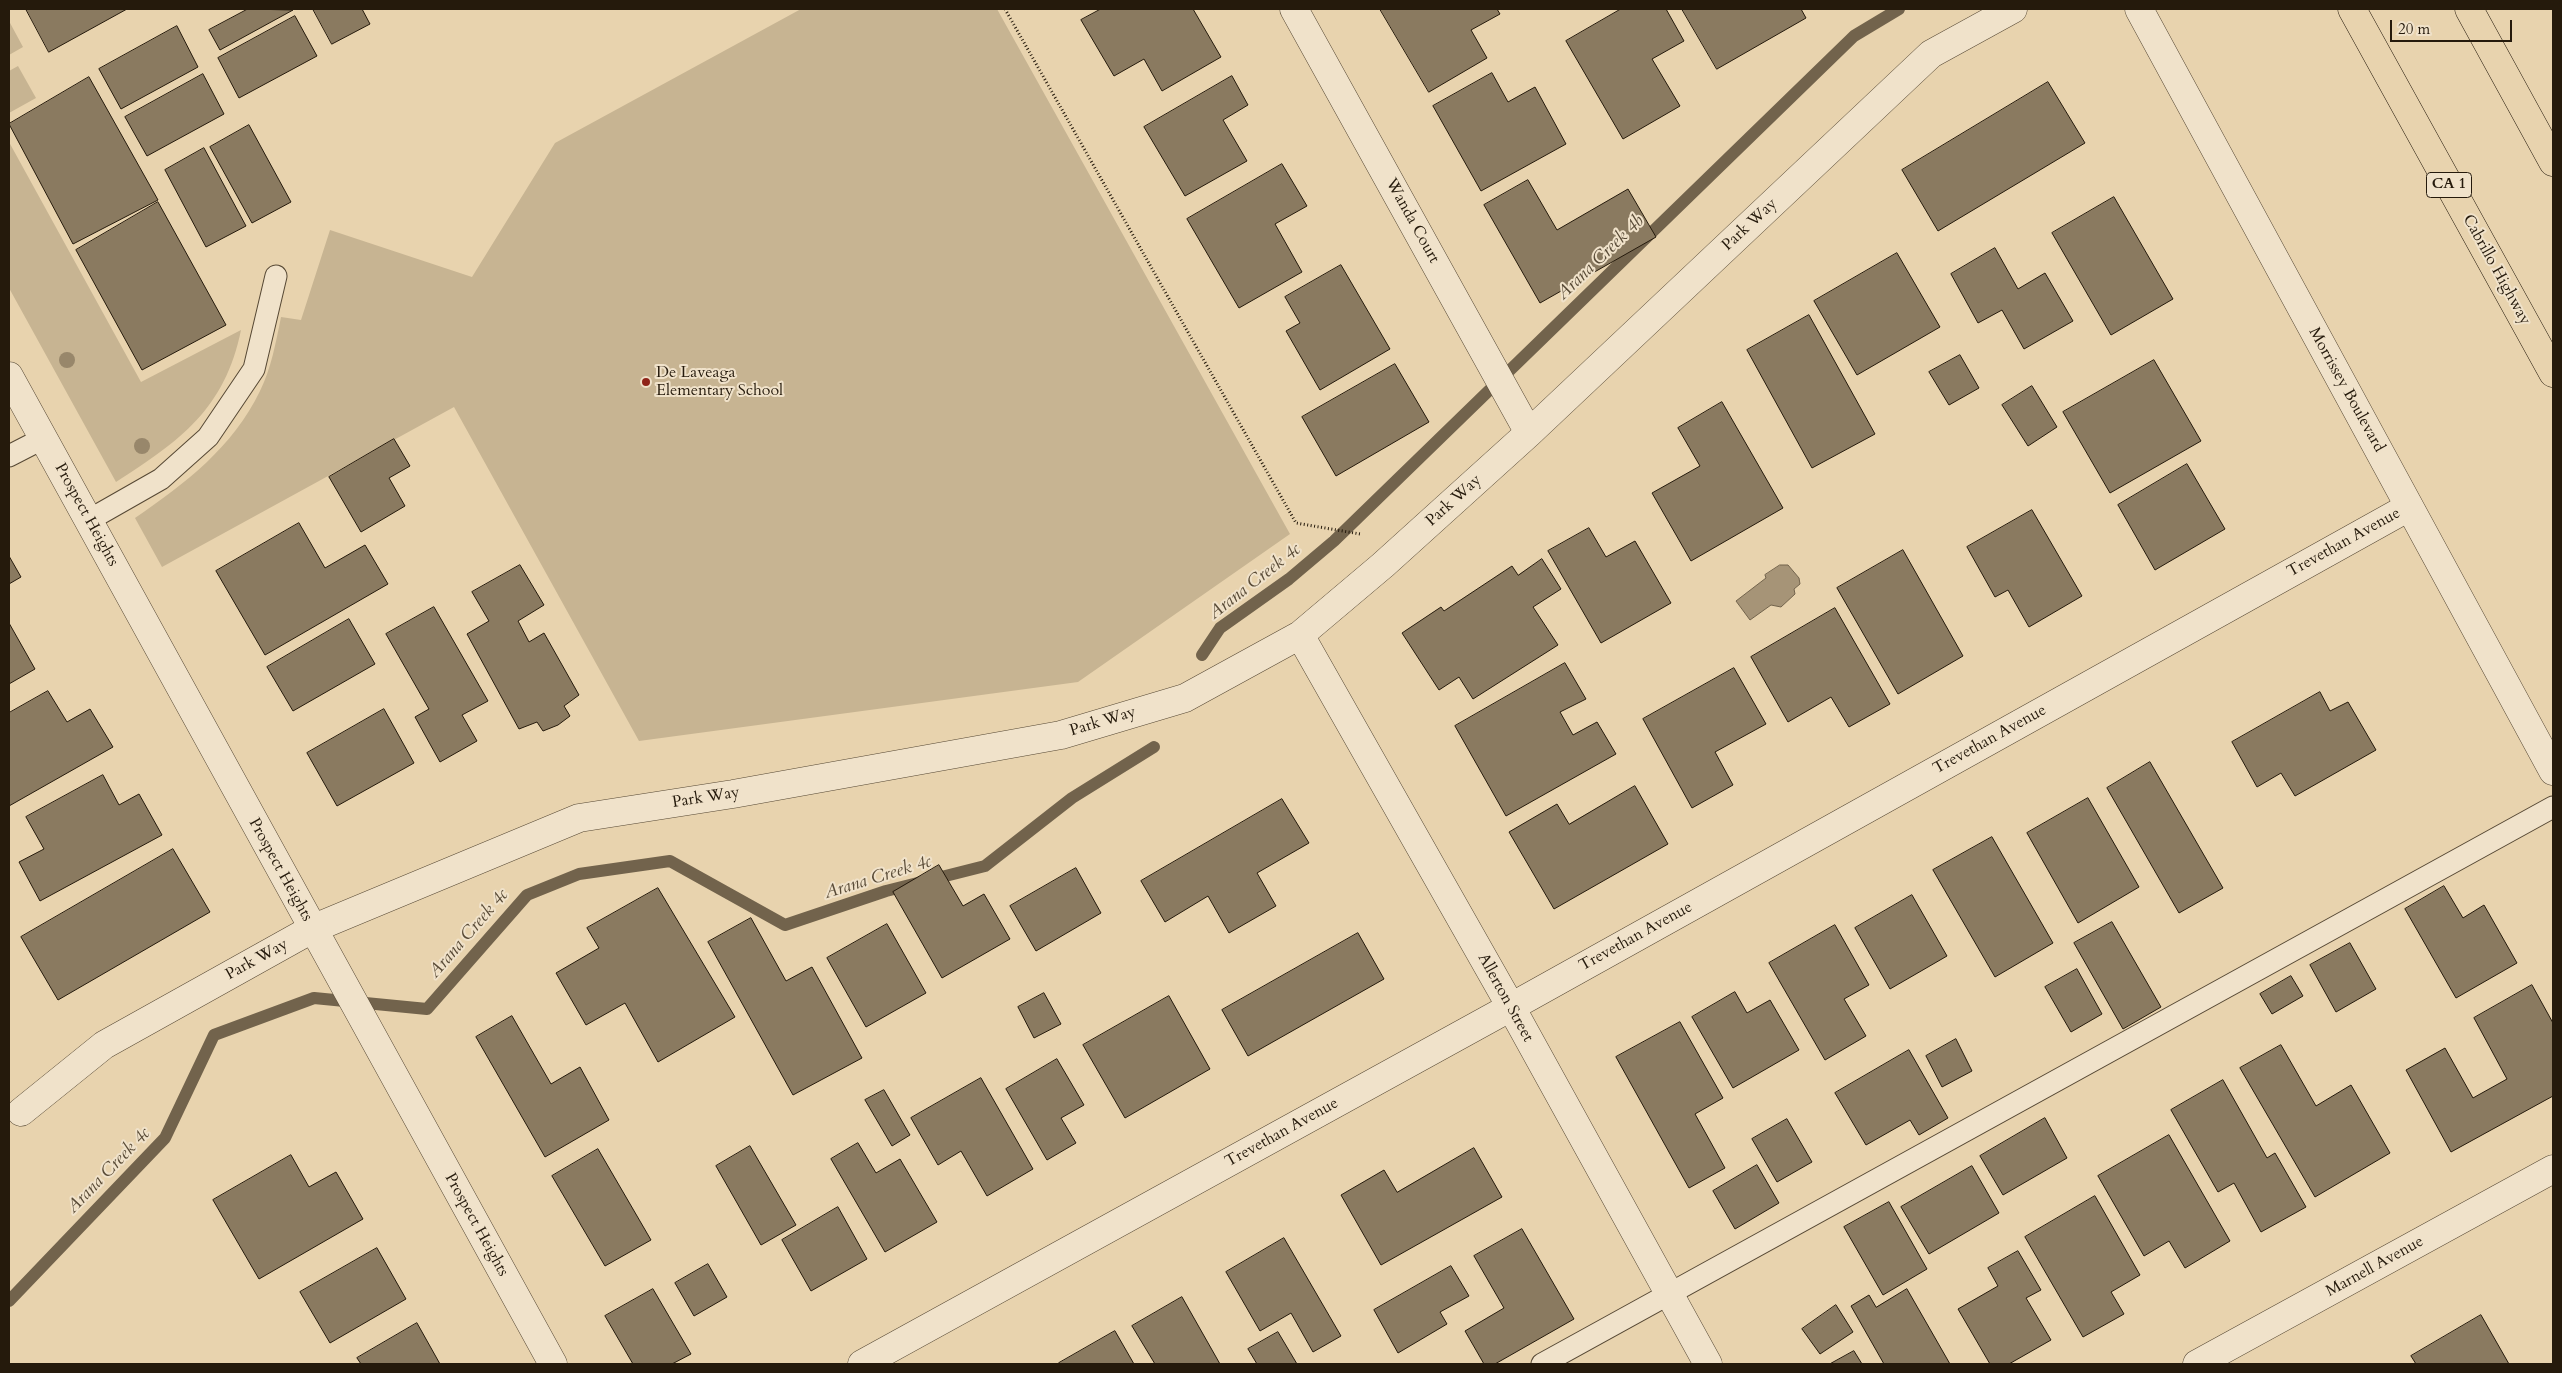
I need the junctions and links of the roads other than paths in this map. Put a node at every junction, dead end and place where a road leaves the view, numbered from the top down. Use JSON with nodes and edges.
{"nodes":[{"id":1,"x":1294,"y":9,"type":"edge"},
{"id":2,"x":2013,"y":9,"type":"edge"},
{"id":3,"x":2139,"y":9,"type":"edge"},
{"id":4,"x":2352,"y":9,"type":"edge"},
{"id":5,"x":2469,"y":9,"type":"edge"},
{"id":6,"x":2553,"y":162,"type":"edge"},
{"id":7,"x":276,"y":276,"type":"dead end"},
{"id":8,"x":2551,"y":370,"type":"edge"},
{"id":9,"x":9,"y":376,"type":"edge"},
{"id":10,"x":1529,"y":434,"type":"junction"},
{"id":11,"x":44,"y":438,"type":"junction"},
{"id":12,"x":9,"y":456,"type":"edge"},
{"id":13,"x":2409,"y":507,"type":"junction"},
{"id":14,"x":89,"y":520,"type":"junction"},
{"id":15,"x":1300,"y":635,"type":"junction"},
{"id":16,"x":2553,"y":771,"type":"edge"},
{"id":17,"x":2553,"y":807,"type":"edge"},
{"id":18,"x":312,"y":929,"type":"junction"},
{"id":19,"x":1510,"y":1007,"type":"junction"},
{"id":20,"x":15,"y":1118,"type":"edge"},
{"id":21,"x":2553,"y":1169,"type":"edge"},
{"id":22,"x":1670,"y":1295,"type":"junction"},
{"id":23,"x":552,"y":1364,"type":"edge"},
{"id":24,"x":862,"y":1364,"type":"edge"},
{"id":25,"x":1542,"y":1364,"type":"edge"},
{"id":26,"x":1708,"y":1364,"type":"edge"},
{"id":27,"x":2197,"y":1364,"type":"edge"}],
"edges":[{"from":1,"to":10,"type":"street","name":"Wanda Court"},
{"from":2,"to":10,"type":"street","name":"Park Way"},
{"from":3,"to":13,"type":"street","name":"Morrissey Boulevard"},
{"from":4,"to":8,"type":"highway","name":"Cabrillo Highway","number":"CA 1"},
{"from":5,"to":6,"type":"highway"},
{"from":7,"to":14,"type":"lane"},
{"from":9,"to":11,"type":"street","name":"Prospect Heights"},
{"from":10,"to":15,"type":"street","name":"Park Way"},
{"from":11,"to":12,"type":"lane"},
{"from":11,"to":14,"type":"street","name":"Prospect Heights"},
{"from":13,"to":16,"type":"street","name":"Morrissey Boulevard"},
{"from":13,"to":19,"type":"street","name":"Trevethan Avenue"},
{"from":14,"to":18,"type":"street","name":"Prospect Heights"},
{"from":15,"to":18,"type":"street","name":"Park Way"},
{"from":15,"to":19,"type":"street","name":"Allerton Street"},
{"from":17,"to":22,"type":"lane"},
{"from":18,"to":20,"type":"street","name":"Park Way"},
{"from":18,"to":23,"type":"street","name":"Prospect Heights"},
{"from":19,"to":22,"type":"street","name":"Allerton Street"},
{"from":19,"to":24,"type":"street","name":"Trevethan Avenue"},
{"from":21,"to":27,"type":"street","name":"Marnell Avenue"},
{"from":22,"to":25,"type":"lane"},
{"from":22,"to":26,"type":"street","name":"Allerton Street"}]}
